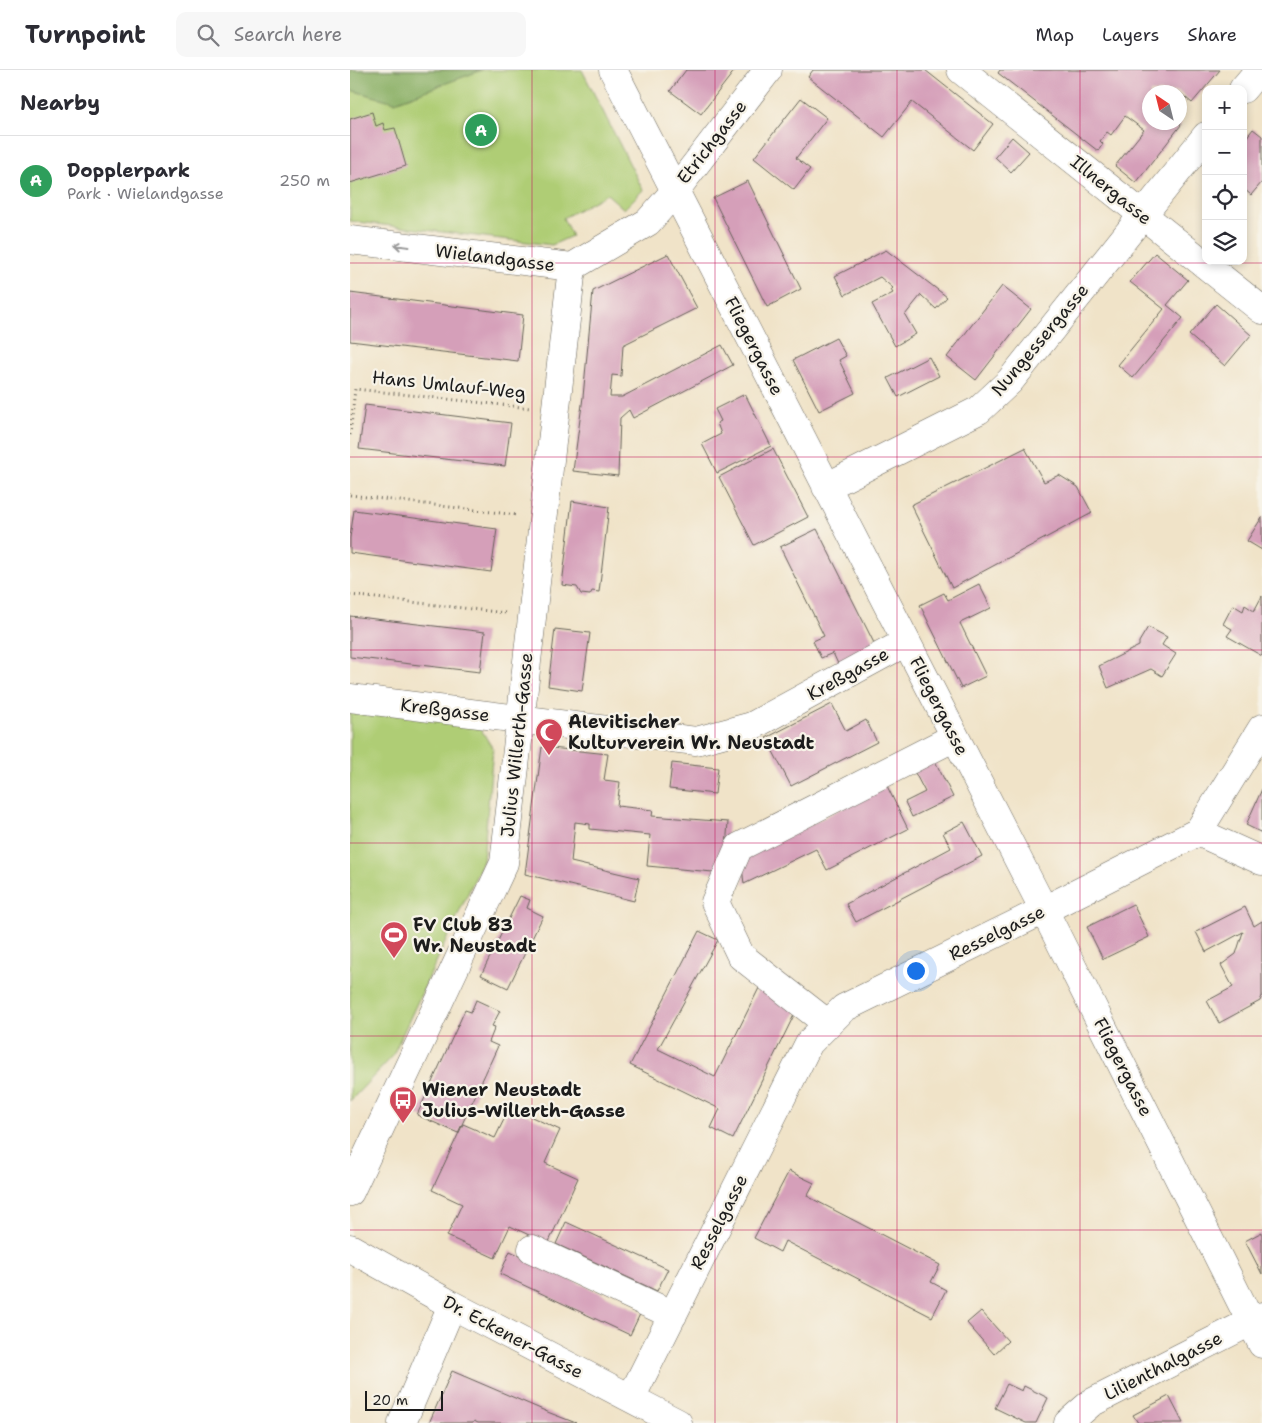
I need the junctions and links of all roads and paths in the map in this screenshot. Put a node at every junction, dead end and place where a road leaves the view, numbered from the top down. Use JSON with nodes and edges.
{"nodes":[{"id":1,"x":613,"y":70,"type":"edge"},
{"id":2,"x":768,"y":70,"type":"edge"},
{"id":3,"x":961,"y":70,"type":"edge"},
{"id":4,"x":1259,"y":70,"type":"edge"},
{"id":5,"x":1246,"y":85,"type":"edge"},
{"id":6,"x":1202,"y":141,"type":"edge"},
{"id":7,"x":675,"y":191,"type":"junction"},
{"id":8,"x":1142,"y":215,"type":"junction"},
{"id":9,"x":350,"y":240,"type":"edge"},
{"id":10,"x":572,"y":267,"type":"junction"},
{"id":11,"x":1262,"y":310,"type":"edge"},
{"id":12,"x":555,"y":411,"type":"junction"},
{"id":13,"x":350,"y":435,"type":"edge"},
{"id":14,"x":826,"y":487,"type":"junction"},
{"id":15,"x":350,"y":495,"type":"edge"},
{"id":16,"x":542,"y":518,"type":"junction"},
{"id":17,"x":350,"y":595,"type":"edge"},
{"id":18,"x":531,"y":615,"type":"junction"},
{"id":19,"x":906,"y":642,"type":"junction"},
{"id":20,"x":350,"y":698,"type":"edge"},
{"id":21,"x":519,"y":719,"type":"junction"},
{"id":22,"x":1262,"y":728,"type":"edge"},
{"id":23,"x":955,"y":737,"type":"junction"},
{"id":24,"x":1198,"y":832,"type":"junction"},
{"id":25,"x":1262,"y":862,"type":"edge"},
{"id":26,"x":1044,"y":910,"type":"junction"},
{"id":27,"x":828,"y":1024,"type":"junction"},
{"id":28,"x":350,"y":1192,"type":"edge"},
{"id":29,"x":350,"y":1248,"type":"edge"},
{"id":30,"x":532,"y":1249,"type":"dead end"},
{"id":31,"x":452,"y":1305,"type":"junction"},
{"id":32,"x":673,"y":1315,"type":"junction"},
{"id":33,"x":1258,"y":1328,"type":"edge"},
{"id":34,"x":631,"y":1398,"type":"junction"},
{"id":35,"x":402,"y":1423,"type":"edge"},
{"id":36,"x":678,"y":1423,"type":"edge"},
{"id":37,"x":1068,"y":1423,"type":"edge"}],
"edges":[{"from":1,"to":7,"type":"street","name":"Fliegergasse"},
{"from":2,"to":7,"type":"street","name":"Etrichgasse"},
{"from":3,"to":8,"type":"street","name":"Illnergasse"},
{"from":4,"to":5,"type":"street"},
{"from":6,"to":8,"type":"street","name":"Nungessergasse"},
{"from":7,"to":10,"type":"street","name":"Wielandgasse"},
{"from":7,"to":14,"type":"street","name":"Fliegergasse"},
{"from":8,"to":11,"type":"street","name":"Illnergasse"},
{"from":8,"to":14,"type":"street","name":"Nungessergasse"},
{"from":10,"to":9,"type":"street","name":"Wielandgasse","one_way":true},
{"from":10,"to":12,"type":"street","name":"Julius Willerth-Gasse"},
{"from":12,"to":13,"type":"path","name":"Hans Umlauf-Weg"},
{"from":12,"to":16,"type":"street","name":"Julius Willerth-Gasse"},
{"from":14,"to":19,"type":"street","name":"Fliegergasse"},
{"from":15,"to":16,"type":"path"},
{"from":16,"to":18,"type":"street","name":"Julius Willerth-Gasse"},
{"from":17,"to":18,"type":"path"},
{"from":18,"to":21,"type":"street","name":"Julius Willerth-Gasse"},
{"from":19,"to":21,"type":"street","name":"Kreßgasse"},
{"from":19,"to":23,"type":"street","name":"Fliegergasse"},
{"from":20,"to":21,"type":"street","name":"Kreßgasse"},
{"from":21,"to":28,"type":"street","name":"Julius Willerth-Gasse"},
{"from":22,"to":24,"type":"street"},
{"from":23,"to":26,"type":"street","name":"Fliegergasse"},
{"from":23,"to":27,"type":"street"},
{"from":24,"to":25,"type":"street"},
{"from":24,"to":26,"type":"street","name":"Resselgasse"},
{"from":26,"to":27,"type":"street","name":"Resselgasse"},
{"from":26,"to":33,"type":"street","name":"Fliegergasse"},
{"from":27,"to":32,"type":"street","name":"Resselgasse"},
{"from":29,"to":31,"type":"street","name":"Dr. Eckener-Gasse"},
{"from":30,"to":32,"type":"street"},
{"from":31,"to":34,"type":"street","name":"Dr. Eckener-Gasse"},
{"from":31,"to":35,"type":"street"},
{"from":32,"to":34,"type":"street","name":"Resselgasse"},
{"from":33,"to":37,"type":"street","name":"Lilienthalgasse"},
{"from":34,"to":36,"type":"street","name":"Dr. Eckener-Gasse"}]}
